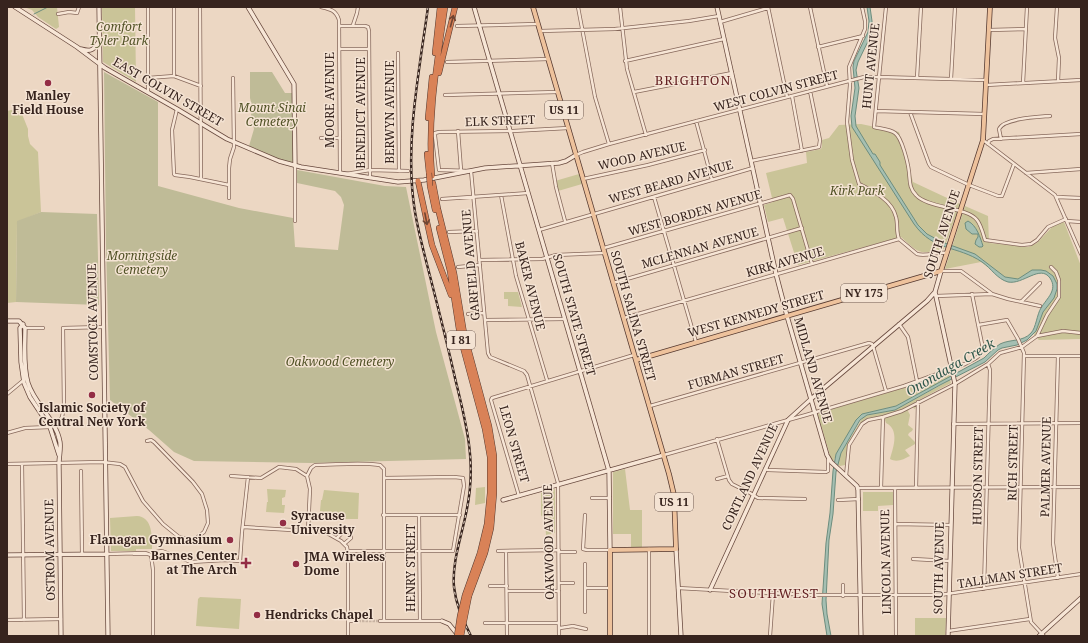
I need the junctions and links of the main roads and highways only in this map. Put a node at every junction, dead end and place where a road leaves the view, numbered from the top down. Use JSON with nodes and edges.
{"nodes":[{"id":1,"x":440,"y":7,"type":"edge"},
{"id":2,"x":445,"y":7,"type":"edge"},
{"id":3,"x":455,"y":7,"type":"edge"},
{"id":4,"x":534,"y":7,"type":"edge"},
{"id":5,"x":990,"y":7,"type":"edge"},
{"id":6,"x":434,"y":100,"type":"junction"},
{"id":7,"x":430,"y":174,"type":"junction"},
{"id":8,"x":418,"y":181,"type":"road end"},
{"id":9,"x":432,"y":184,"type":"junction"},
{"id":10,"x":941,"y":271,"type":"joint"},
{"id":11,"x":455,"y":302,"type":"junction"},
{"id":12,"x":636,"y":360,"type":"junction"},
{"id":13,"x":492,"y":493,"type":"junction"},
{"id":14,"x":610,"y":550,"type":"joint"},
{"id":15,"x":467,"y":596,"type":"junction"},
{"id":16,"x":457,"y":636,"type":"edge"},
{"id":17,"x":461,"y":636,"type":"edge"},
{"id":18,"x":610,"y":636,"type":"edge"}],
"edges":[{"from":1,"to":7,"type":"highway","number":"I 81"},
{"from":2,"to":6,"type":"highway","number":"I 81"},
{"from":6,"to":3,"type":"highway","one_way":true},
{"from":4,"to":12,"type":"main road","name":"SOUTH SALINA STREET","number":"US 11"},
{"from":5,"to":10,"type":"main road","name":"SOUTH AVENUE"},
{"from":6,"to":7,"type":"highway","number":"I 81"},
{"from":7,"to":9,"type":"highway","number":"I 81","bridge":true},
{"from":8,"to":11,"type":"highway","one_way":true},
{"from":9,"to":11,"type":"highway","number":"I 81"},
{"from":9,"to":13,"type":"highway","number":"I 81"},
{"from":10,"to":12,"type":"main road","name":"WEST KENNEDY STREET","number":"NY 175"},
{"from":11,"to":13,"type":"highway","number":"I 81"},
{"from":12,"to":14,"type":"main road","name":"SOUTH SALINA STREET","number":"US 11"},
{"from":13,"to":15,"type":"highway","number":"I 81"},
{"from":14,"to":18,"type":"main road","name":"SOUTH STATE STREET"},
{"from":15,"to":16,"type":"highway","number":"I 81","bridge":true},
{"from":15,"to":17,"type":"highway","number":"I 81","bridge":true}]}
